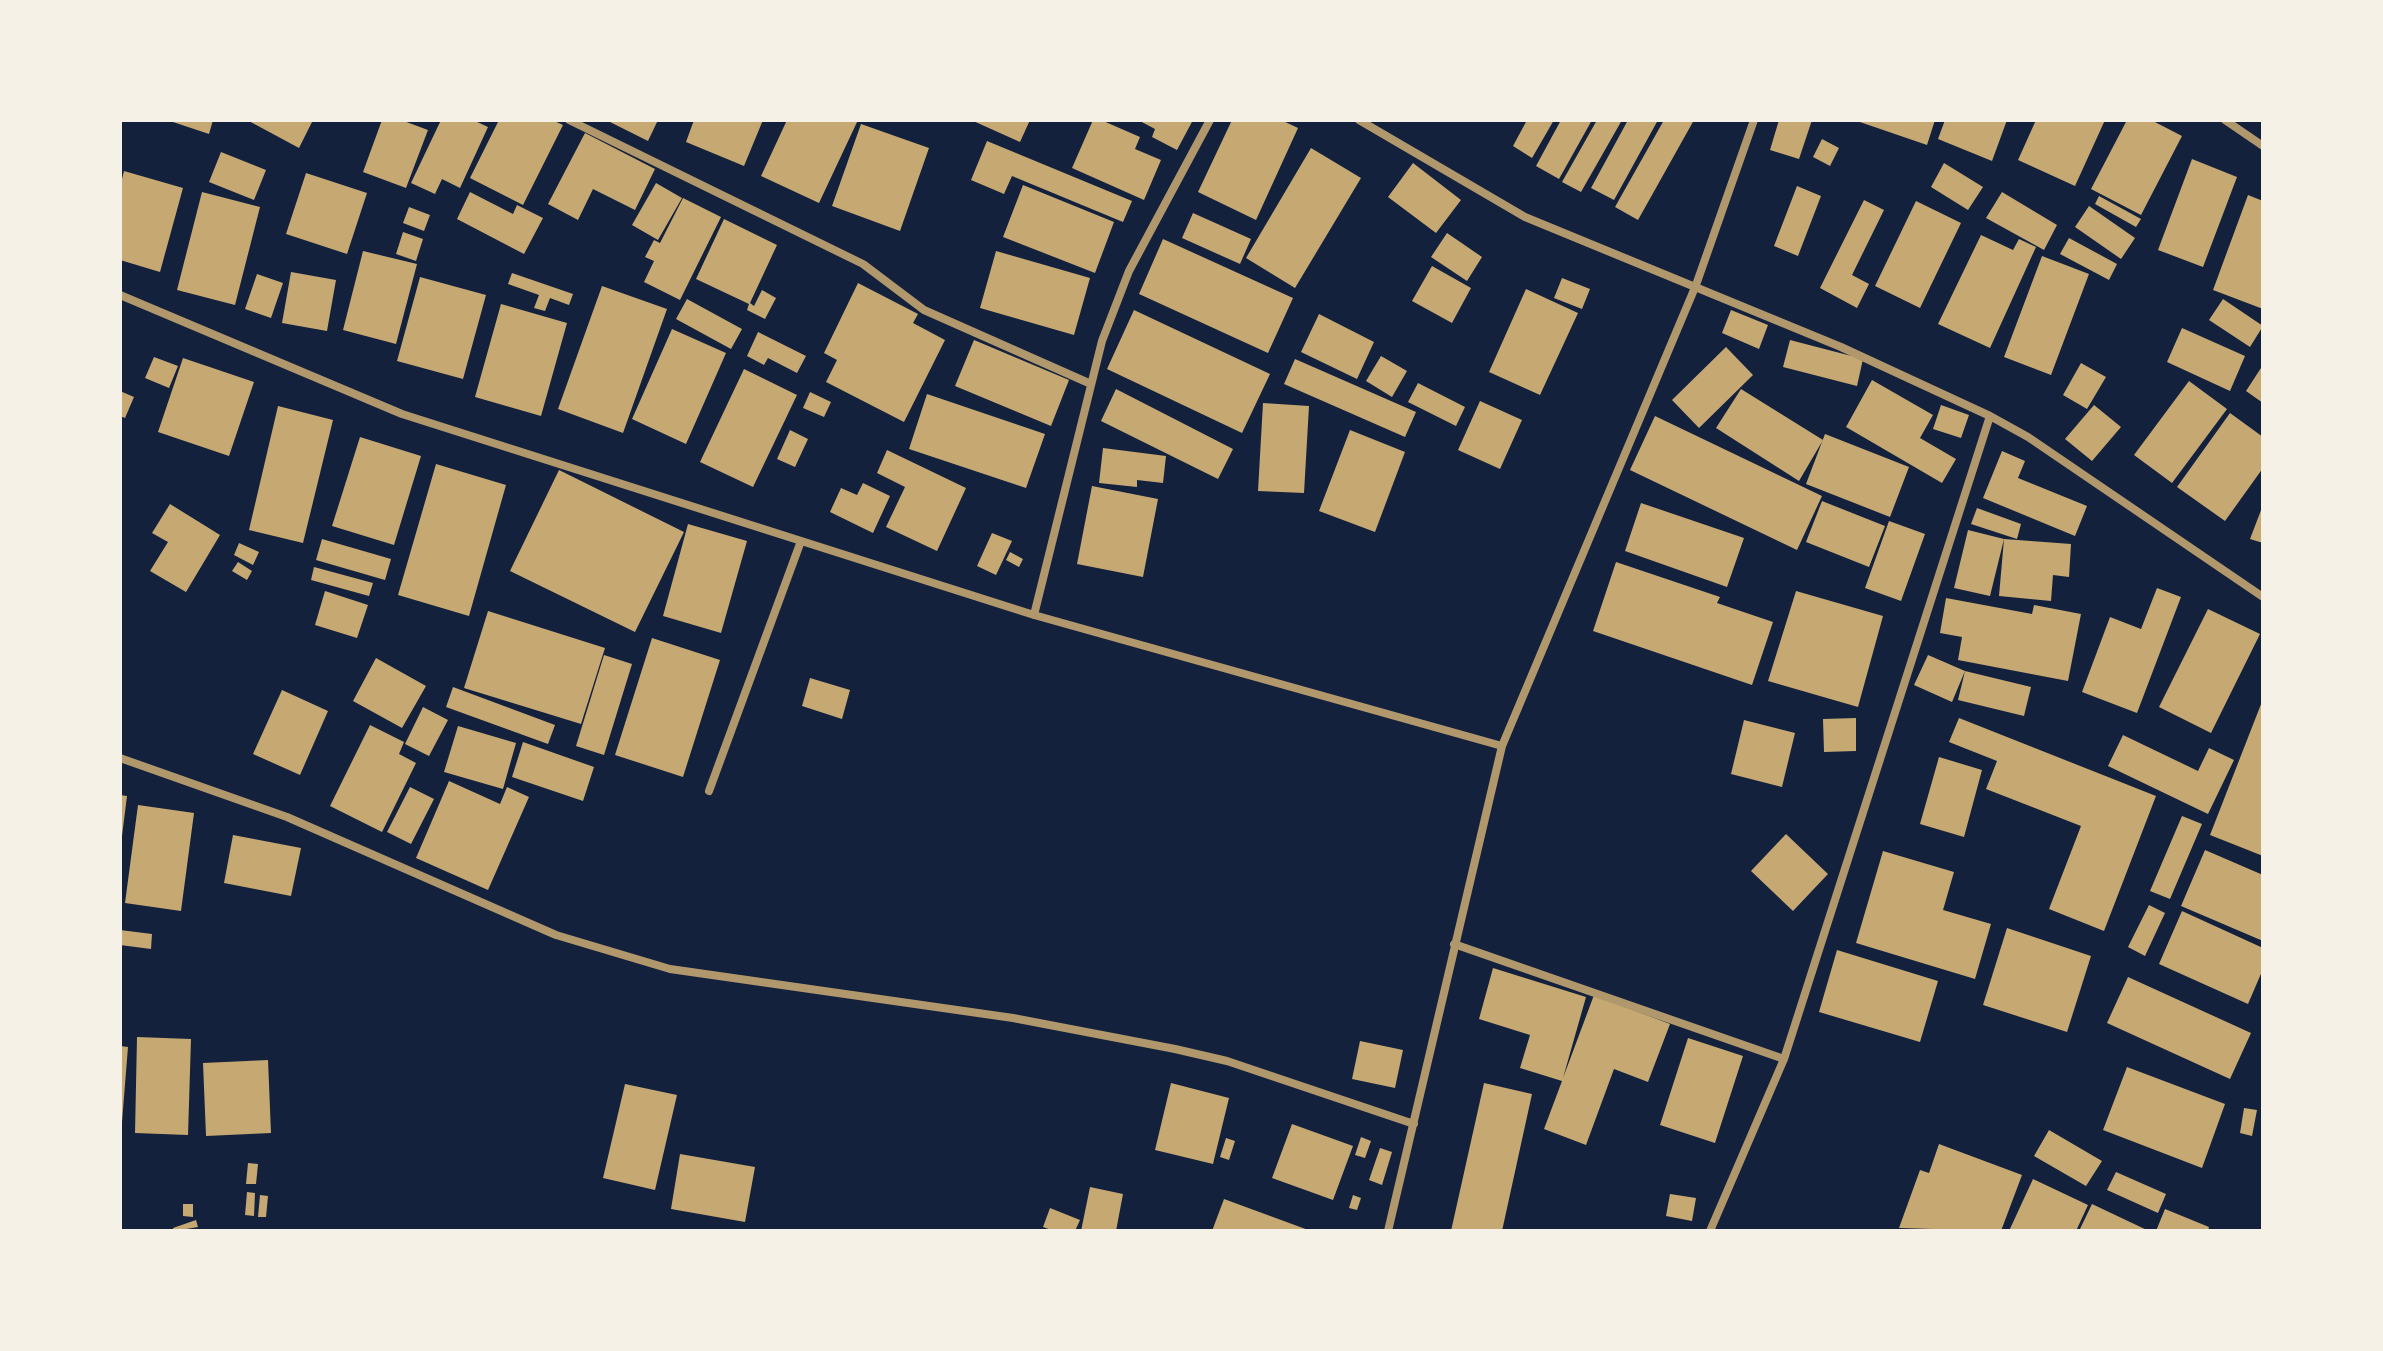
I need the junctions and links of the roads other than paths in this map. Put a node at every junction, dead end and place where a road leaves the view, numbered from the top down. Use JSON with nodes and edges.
{"nodes":[{"id":1,"x":569,"y":120,"type":"edge"},
{"id":2,"x":1210,"y":120,"type":"edge"},
{"id":3,"x":1359,"y":120,"type":"edge"},
{"id":4,"x":1754,"y":120,"type":"edge"},
{"id":5,"x":2225,"y":120,"type":"edge"},
{"id":6,"x":2263,"y":146,"type":"edge"},
{"id":7,"x":1696,"y":285,"type":"junction"},
{"id":8,"x":120,"y":295,"type":"edge"},
{"id":9,"x":1091,"y":384,"type":"junction"},
{"id":10,"x":1990,"y":416,"type":"junction"},
{"id":11,"x":801,"y":541,"type":"junction"},
{"id":12,"x":2263,"y":597,"type":"edge"},
{"id":13,"x":1034,"y":615,"type":"junction"},
{"id":14,"x":1502,"y":746,"type":"junction"},
{"id":15,"x":120,"y":758,"type":"edge"},
{"id":16,"x":709,"y":791,"type":"dead end"},
{"id":17,"x":1454,"y":944,"type":"junction"},
{"id":18,"x":1784,"y":1059,"type":"junction"},
{"id":19,"x":1414,"y":1124,"type":"junction"},
{"id":20,"x":1388,"y":1231,"type":"edge"},
{"id":21,"x":1710,"y":1231,"type":"edge"}],
"edges":[{"from":1,"to":9,"type":"street"},
{"from":2,"to":9,"type":"street"},
{"from":3,"to":7,"type":"street"},
{"from":4,"to":7,"type":"street"},
{"from":5,"to":6,"type":"street"},
{"from":7,"to":10,"type":"street"},
{"from":7,"to":14,"type":"street"},
{"from":8,"to":11,"type":"street"},
{"from":9,"to":13,"type":"street"},
{"from":10,"to":12,"type":"street"},
{"from":10,"to":18,"type":"street"},
{"from":11,"to":13,"type":"street"},
{"from":11,"to":16,"type":"street"},
{"from":13,"to":14,"type":"street"},
{"from":14,"to":17,"type":"street"},
{"from":15,"to":19,"type":"street"},
{"from":17,"to":18,"type":"street"},
{"from":17,"to":19,"type":"street"},
{"from":18,"to":21,"type":"street"},
{"from":19,"to":20,"type":"street"}]}
